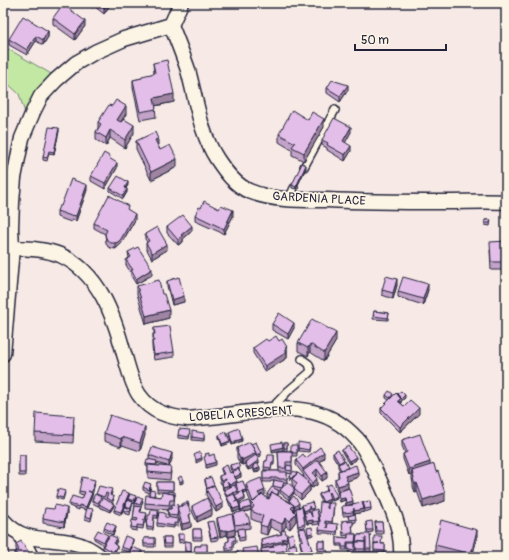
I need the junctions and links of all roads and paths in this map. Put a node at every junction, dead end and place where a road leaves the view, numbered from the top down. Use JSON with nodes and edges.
{"nodes":[{"id":1,"x":181,"y":3,"type":"edge"},
{"id":2,"x":171,"y":25,"type":"junction"},
{"id":3,"x":335,"y":110,"type":"dead end"},
{"id":4,"x":304,"y":167,"type":"edge"},
{"id":5,"x":506,"y":202,"type":"edge"},
{"id":6,"x":12,"y":248,"type":"junction"},
{"id":7,"x":3,"y":354,"type":"edge"},
{"id":8,"x":302,"y":359,"type":"dead end"},
{"id":9,"x":270,"y":410,"type":"junction"},
{"id":10,"x":3,"y":520,"type":"edge"},
{"id":11,"x":20,"y":534,"type":"junction"},
{"id":12,"x":31,"y":557,"type":"edge"},
{"id":13,"x":102,"y":557,"type":"edge"},
{"id":14,"x":401,"y":557,"type":"edge"}],
"edges":[{"from":1,"to":2,"type":"street"},
{"from":2,"to":5,"type":"street","name":"GARDENIA PLACE"},
{"from":2,"to":6,"type":"street"},
{"from":3,"to":4,"type":"lane"},
{"from":6,"to":7,"type":"street"},
{"from":6,"to":9,"type":"street","name":"LOBELIA CRESCENT"},
{"from":8,"to":9,"type":"lane"},
{"from":9,"to":14,"type":"street","name":"LOBELIA CRESCENT"},
{"from":10,"to":11,"type":"street"},
{"from":11,"to":12,"type":"street"},
{"from":11,"to":13,"type":"street"}]}
